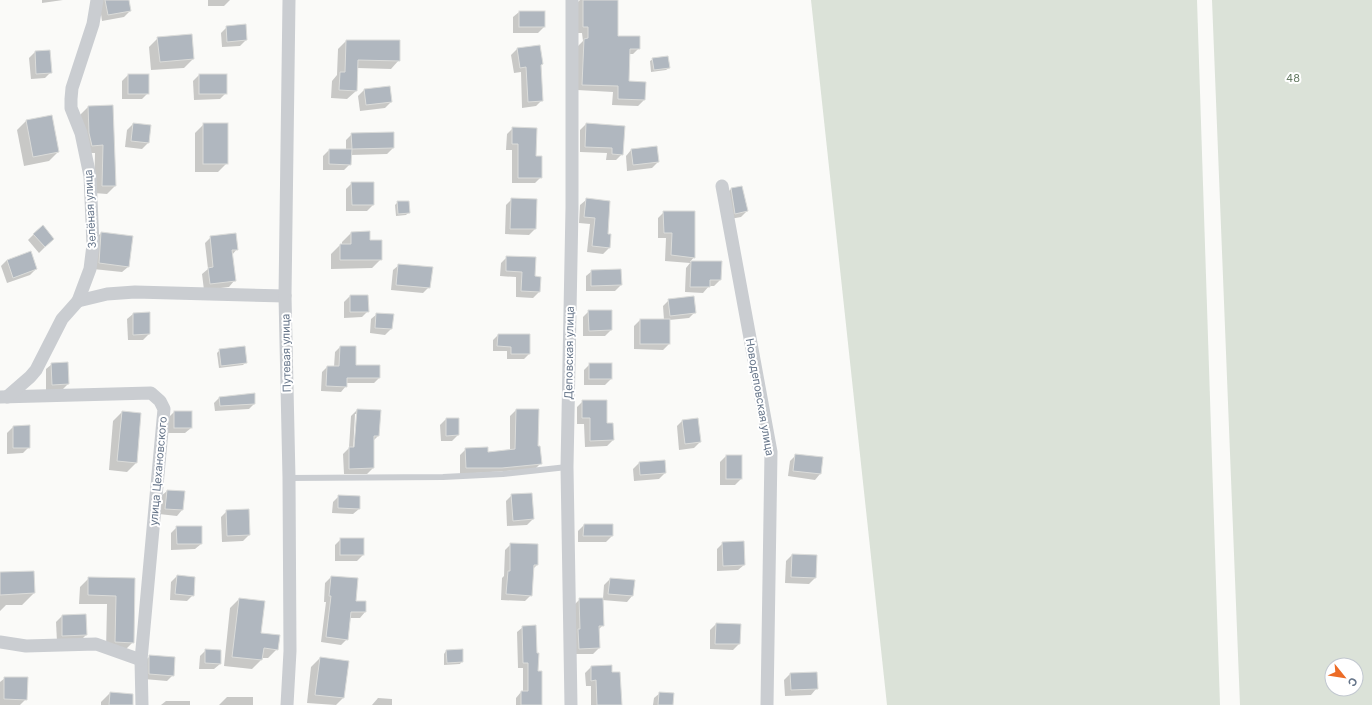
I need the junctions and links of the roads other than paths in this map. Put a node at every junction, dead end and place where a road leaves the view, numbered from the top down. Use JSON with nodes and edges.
{"nodes":[{"id":1,"x":97,"y":0,"type":"edge"},
{"id":2,"x":289,"y":0,"type":"edge"},
{"id":3,"x":572,"y":0,"type":"edge"},
{"id":4,"x":722,"y":186,"type":"dead end"},
{"id":5,"x":285,"y":296,"type":"junction"},
{"id":6,"x":78,"y":301,"type":"junction"},
{"id":7,"x":4,"y":397,"type":"edge"},
{"id":8,"x":566,"y":467,"type":"junction"},
{"id":9,"x":289,"y":478,"type":"junction"},
{"id":10,"x":0,"y":642,"type":"edge"},
{"id":11,"x":142,"y":660,"type":"junction"},
{"id":12,"x":142,"y":705,"type":"edge"},
{"id":13,"x":287,"y":705,"type":"edge"},
{"id":14,"x":570,"y":705,"type":"edge"},
{"id":15,"x":767,"y":705,"type":"edge"}],
"edges":[{"from":1,"to":6,"type":"street","name":"Зелёная улица"},
{"from":2,"to":5,"type":"street","name":"Путевая улица"},
{"from":3,"to":8,"type":"street","name":"Деповская улица"},
{"from":4,"to":15,"type":"street","name":"Новодеповская улица"},
{"from":5,"to":6,"type":"street"},
{"from":5,"to":9,"type":"street","name":"Путевая улица"},
{"from":6,"to":7,"type":"street","name":"Зелёная улица"},
{"from":7,"to":11,"type":"street","name":"улица Цехановского"},
{"from":8,"to":9,"type":"lane"},
{"from":8,"to":14,"type":"street","name":"Деповская улица"},
{"from":9,"to":13,"type":"street","name":"Путевая улица"},
{"from":10,"to":11,"type":"street"},
{"from":11,"to":12,"type":"street","name":"улица Цехановского"}]}
